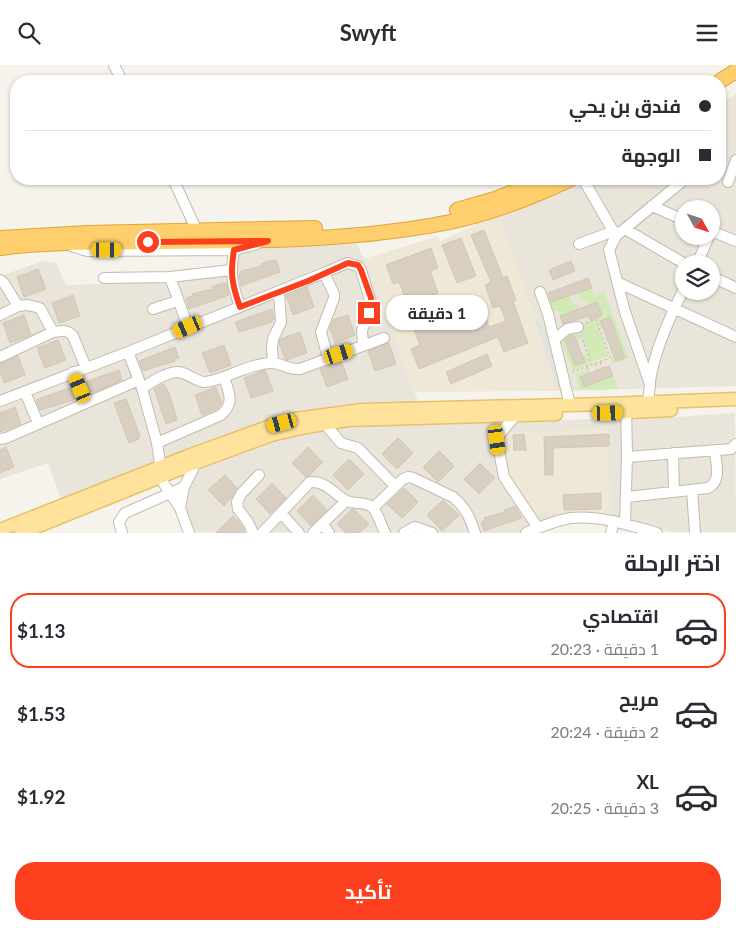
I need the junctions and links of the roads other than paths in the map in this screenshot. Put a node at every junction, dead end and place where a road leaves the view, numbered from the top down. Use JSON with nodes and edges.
{"nodes":[{"id":1,"x":736,"y":160,"type":"edge"},
{"id":2,"x":728,"y":182,"type":"edge"},
{"id":3,"x":176,"y":185,"type":"edge"},
{"id":4,"x":531,"y":185,"type":"edge"},
{"id":5,"x":559,"y":185,"type":"edge"},
{"id":6,"x":586,"y":185,"type":"edge"},
{"id":7,"x":678,"y":185,"type":"edge"},
{"id":8,"x":652,"y":206,"type":"junction"},
{"id":9,"x":675,"y":216,"type":"edge"},
{"id":10,"x":625,"y":229,"type":"junction"},
{"id":11,"x":197,"y":231,"type":"junction"},
{"id":12,"x":615,"y":234,"type":"junction"},
{"id":13,"x":720,"y":235,"type":"edge"},
{"id":14,"x":0,"y":238,"type":"edge"},
{"id":15,"x":268,"y":241,"type":"junction"},
{"id":16,"x":736,"y":241,"type":"edge"},
{"id":17,"x":65,"y":243,"type":"junction"},
{"id":18,"x":579,"y":244,"type":"dead end"},
{"id":19,"x":0,"y":248,"type":"edge"},
{"id":20,"x":234,"y":250,"type":"junction"},
{"id":21,"x":675,"y":258,"type":"edge"},
{"id":22,"x":231,"y":270,"type":"junction"},
{"id":23,"x":324,"y":273,"type":"junction"},
{"id":24,"x":170,"y":277,"type":"junction"},
{"id":25,"x":104,"y":278,"type":"dead end"},
{"id":26,"x":720,"y":280,"type":"edge"},
{"id":27,"x":0,"y":281,"type":"edge"},
{"id":28,"x":619,"y":283,"type":"junction"},
{"id":29,"x":736,"y":288,"type":"edge"},
{"id":30,"x":279,"y":292,"type":"junction"},
{"id":31,"x":540,"y":292,"type":"dead end"},
{"id":32,"x":678,"y":300,"type":"edge"},
{"id":33,"x":177,"y":301,"type":"junction"},
{"id":34,"x":18,"y":306,"type":"junction"},
{"id":35,"x":240,"y":307,"type":"junction"},
{"id":36,"x":674,"y":308,"type":"junction"},
{"id":37,"x":153,"y":309,"type":"dead end"},
{"id":38,"x":0,"y":315,"type":"edge"},
{"id":39,"x":188,"y":327,"type":"junction"},
{"id":40,"x":578,"y":327,"type":"road end"},
{"id":41,"x":53,"y":333,"type":"junction"},
{"id":42,"x":736,"y":337,"type":"edge"},
{"id":43,"x":384,"y":338,"type":"dead end"},
{"id":44,"x":554,"y":340,"type":"junction"},
{"id":45,"x":363,"y":345,"type":"junction"},
{"id":46,"x":128,"y":352,"type":"junction"},
{"id":47,"x":0,"y":357,"type":"edge"},
{"id":48,"x":328,"y":358,"type":"junction"},
{"id":49,"x":274,"y":363,"type":"junction"},
{"id":50,"x":86,"y":368,"type":"junction"},
{"id":51,"x":73,"y":372,"type":"junction"},
{"id":52,"x":224,"y":377,"type":"junction"},
{"id":53,"x":140,"y":384,"type":"junction"},
{"id":54,"x":650,"y":384,"type":"junction"},
{"id":55,"x":25,"y":392,"type":"junction"},
{"id":56,"x":736,"y":399,"type":"edge"},
{"id":57,"x":0,"y":401,"type":"edge"},
{"id":58,"x":648,"y":402,"type":"junction"},
{"id":59,"x":86,"y":403,"type":"junction"},
{"id":60,"x":570,"y":405,"type":"junction"},
{"id":61,"x":736,"y":407,"type":"edge"},
{"id":62,"x":626,"y":408,"type":"junction"},
{"id":63,"x":516,"y":415,"type":"junction"},
{"id":64,"x":38,"y":423,"type":"junction"},
{"id":65,"x":325,"y":423,"type":"junction"},
{"id":66,"x":0,"y":439,"type":"edge"},
{"id":67,"x":156,"y":443,"type":"junction"},
{"id":68,"x":736,"y":444,"type":"edge"},
{"id":69,"x":714,"y":451,"type":"junction"},
{"id":70,"x":673,"y":453,"type":"junction"},
{"id":71,"x":627,"y":457,"type":"junction"},
{"id":72,"x":195,"y":458,"type":"junction"},
{"id":73,"x":160,"y":472,"type":"junction"},
{"id":74,"x":259,"y":475,"type":"dead end"},
{"id":75,"x":395,"y":485,"type":"junction"},
{"id":76,"x":184,"y":487,"type":"junction"},
{"id":77,"x":692,"y":490,"type":"junction"},
{"id":78,"x":170,"y":492,"type":"junction"},
{"id":79,"x":674,"y":492,"type":"junction"},
{"id":80,"x":627,"y":497,"type":"junction"},
{"id":81,"x":346,"y":501,"type":"junction"},
{"id":82,"x":180,"y":508,"type":"junction"},
{"id":83,"x":373,"y":508,"type":"junction"},
{"id":84,"x":281,"y":513,"type":"junction"},
{"id":85,"x":614,"y":521,"type":"junction"},
{"id":86,"x":625,"y":525,"type":"junction"},
{"id":87,"x":326,"y":528,"type":"edge"},
{"id":88,"x":538,"y":528,"type":"junction"},
{"id":89,"x":550,"y":528,"type":"edge"},
{"id":90,"x":0,"y":530,"type":"edge"},
{"id":91,"x":21,"y":533,"type":"edge"},
{"id":92,"x":122,"y":533,"type":"edge"},
{"id":93,"x":189,"y":533,"type":"edge"},
{"id":94,"x":253,"y":533,"type":"edge"},
{"id":95,"x":262,"y":533,"type":"edge"},
{"id":96,"x":298,"y":533,"type":"edge"},
{"id":97,"x":313,"y":533,"type":"edge"},
{"id":98,"x":385,"y":533,"type":"edge"},
{"id":99,"x":404,"y":533,"type":"edge"},
{"id":100,"x":432,"y":533,"type":"edge"},
{"id":101,"x":475,"y":533,"type":"edge"},
{"id":102,"x":526,"y":533,"type":"edge"},
{"id":103,"x":611,"y":533,"type":"edge"},
{"id":104,"x":657,"y":533,"type":"edge"},
{"id":105,"x":695,"y":533,"type":"edge"}],
"edges":[{"from":1,"to":2,"type":"street"},
{"from":3,"to":11,"type":"street"},
{"from":4,"to":11,"type":"highway"},
{"from":5,"to":15,"type":"highway"},
{"from":6,"to":12,"type":"street"},
{"from":7,"to":8,"type":"street"},
{"from":8,"to":9,"type":"street"},
{"from":8,"to":10,"type":"street"},
{"from":10,"to":12,"type":"street"},
{"from":10,"to":21,"type":"street"},
{"from":11,"to":14,"type":"highway"},
{"from":12,"to":18,"type":"street"},
{"from":12,"to":28,"type":"street"},
{"from":13,"to":16,"type":"street"},
{"from":15,"to":17,"type":"highway"},
{"from":15,"to":20,"type":"street"},
{"from":17,"to":19,"type":"highway"},
{"from":17,"to":20,"type":"street"},
{"from":20,"to":22,"type":"street"},
{"from":22,"to":24,"type":"street"},
{"from":22,"to":35,"type":"street"},
{"from":23,"to":30,"type":"street"},
{"from":23,"to":45,"type":"street"},
{"from":23,"to":48,"type":"street"},
{"from":24,"to":25,"type":"street"},
{"from":24,"to":33,"type":"street"},
{"from":26,"to":29,"type":"street"},
{"from":27,"to":34,"type":"street"},
{"from":28,"to":36,"type":"street"},
{"from":28,"to":54,"type":"street"},
{"from":30,"to":35,"type":"street"},
{"from":30,"to":49,"type":"street"},
{"from":31,"to":44,"type":"street"},
{"from":32,"to":36,"type":"street"},
{"from":33,"to":37,"type":"street"},
{"from":33,"to":39,"type":"street"},
{"from":34,"to":38,"type":"street"},
{"from":34,"to":41,"type":"street"},
{"from":35,"to":39,"type":"street"},
{"from":36,"to":42,"type":"street"},
{"from":36,"to":54,"type":"street"},
{"from":39,"to":46,"type":"street"},
{"from":40,"to":44,"type":"street"},
{"from":41,"to":47,"type":"street"},
{"from":41,"to":50,"type":"street"},
{"from":43,"to":45,"type":"street"},
{"from":44,"to":60,"type":"street"},
{"from":45,"to":48,"type":"street"},
{"from":46,"to":50,"type":"street"},
{"from":46,"to":53,"type":"street"},
{"from":48,"to":49,"type":"street"},
{"from":49,"to":52,"type":"street"},
{"from":50,"to":51,"type":"street"},
{"from":51,"to":55,"type":"street"},
{"from":51,"to":59,"type":"street"},
{"from":52,"to":53,"type":"street"},
{"from":52,"to":67,"type":"street"},
{"from":53,"to":59,"type":"street"},
{"from":53,"to":67,"type":"street"},
{"from":54,"to":58,"type":"street"},
{"from":55,"to":57,"type":"street"},
{"from":55,"to":64,"type":"street"},
{"from":56,"to":58,"type":"main road"},
{"from":58,"to":62,"type":"main road"},
{"from":59,"to":64,"type":"street"},
{"from":60,"to":62,"type":"main road"},
{"from":60,"to":72,"type":"main road"},
{"from":61,"to":62,"type":"main road"},
{"from":62,"to":63,"type":"main road"},
{"from":62,"to":71,"type":"street"},
{"from":63,"to":65,"type":"main road"},
{"from":63,"to":88,"type":"street"},
{"from":64,"to":66,"type":"street"},
{"from":65,"to":72,"type":"main road"},
{"from":65,"to":75,"type":"street"},
{"from":67,"to":73,"type":"street"},
{"from":68,"to":69,"type":"street"},
{"from":69,"to":70,"type":"street"},
{"from":69,"to":77,"type":"street"},
{"from":70,"to":71,"type":"street"},
{"from":70,"to":79,"type":"street"},
{"from":71,"to":80,"type":"street"},
{"from":72,"to":73,"type":"main road"},
{"from":72,"to":76,"type":"street"},
{"from":73,"to":78,"type":"street"},
{"from":73,"to":90,"type":"main road"},
{"from":73,"to":91,"type":"main road"},
{"from":74,"to":94,"type":"street"},
{"from":75,"to":83,"type":"street"},
{"from":75,"to":101,"type":"street"},
{"from":76,"to":78,"type":"street"},
{"from":76,"to":82,"type":"street"},
{"from":77,"to":79,"type":"street"},
{"from":77,"to":105,"type":"street"},
{"from":78,"to":82,"type":"street"},
{"from":78,"to":92,"type":"street"},
{"from":79,"to":80,"type":"street"},
{"from":80,"to":86,"type":"street"},
{"from":81,"to":83,"type":"street"},
{"from":81,"to":84,"type":"street"},
{"from":81,"to":87,"type":"street"},
{"from":82,"to":93,"type":"street"},
{"from":83,"to":98,"type":"street"},
{"from":84,"to":95,"type":"street"},
{"from":84,"to":96,"type":"street"},
{"from":85,"to":86,"type":"street"},
{"from":85,"to":89,"type":"street"},
{"from":85,"to":103,"type":"street"},
{"from":86,"to":104,"type":"street"},
{"from":87,"to":97,"type":"street"},
{"from":88,"to":89,"type":"street"},
{"from":88,"to":102,"type":"street"},
{"from":99,"to":100,"type":"street"}]}
